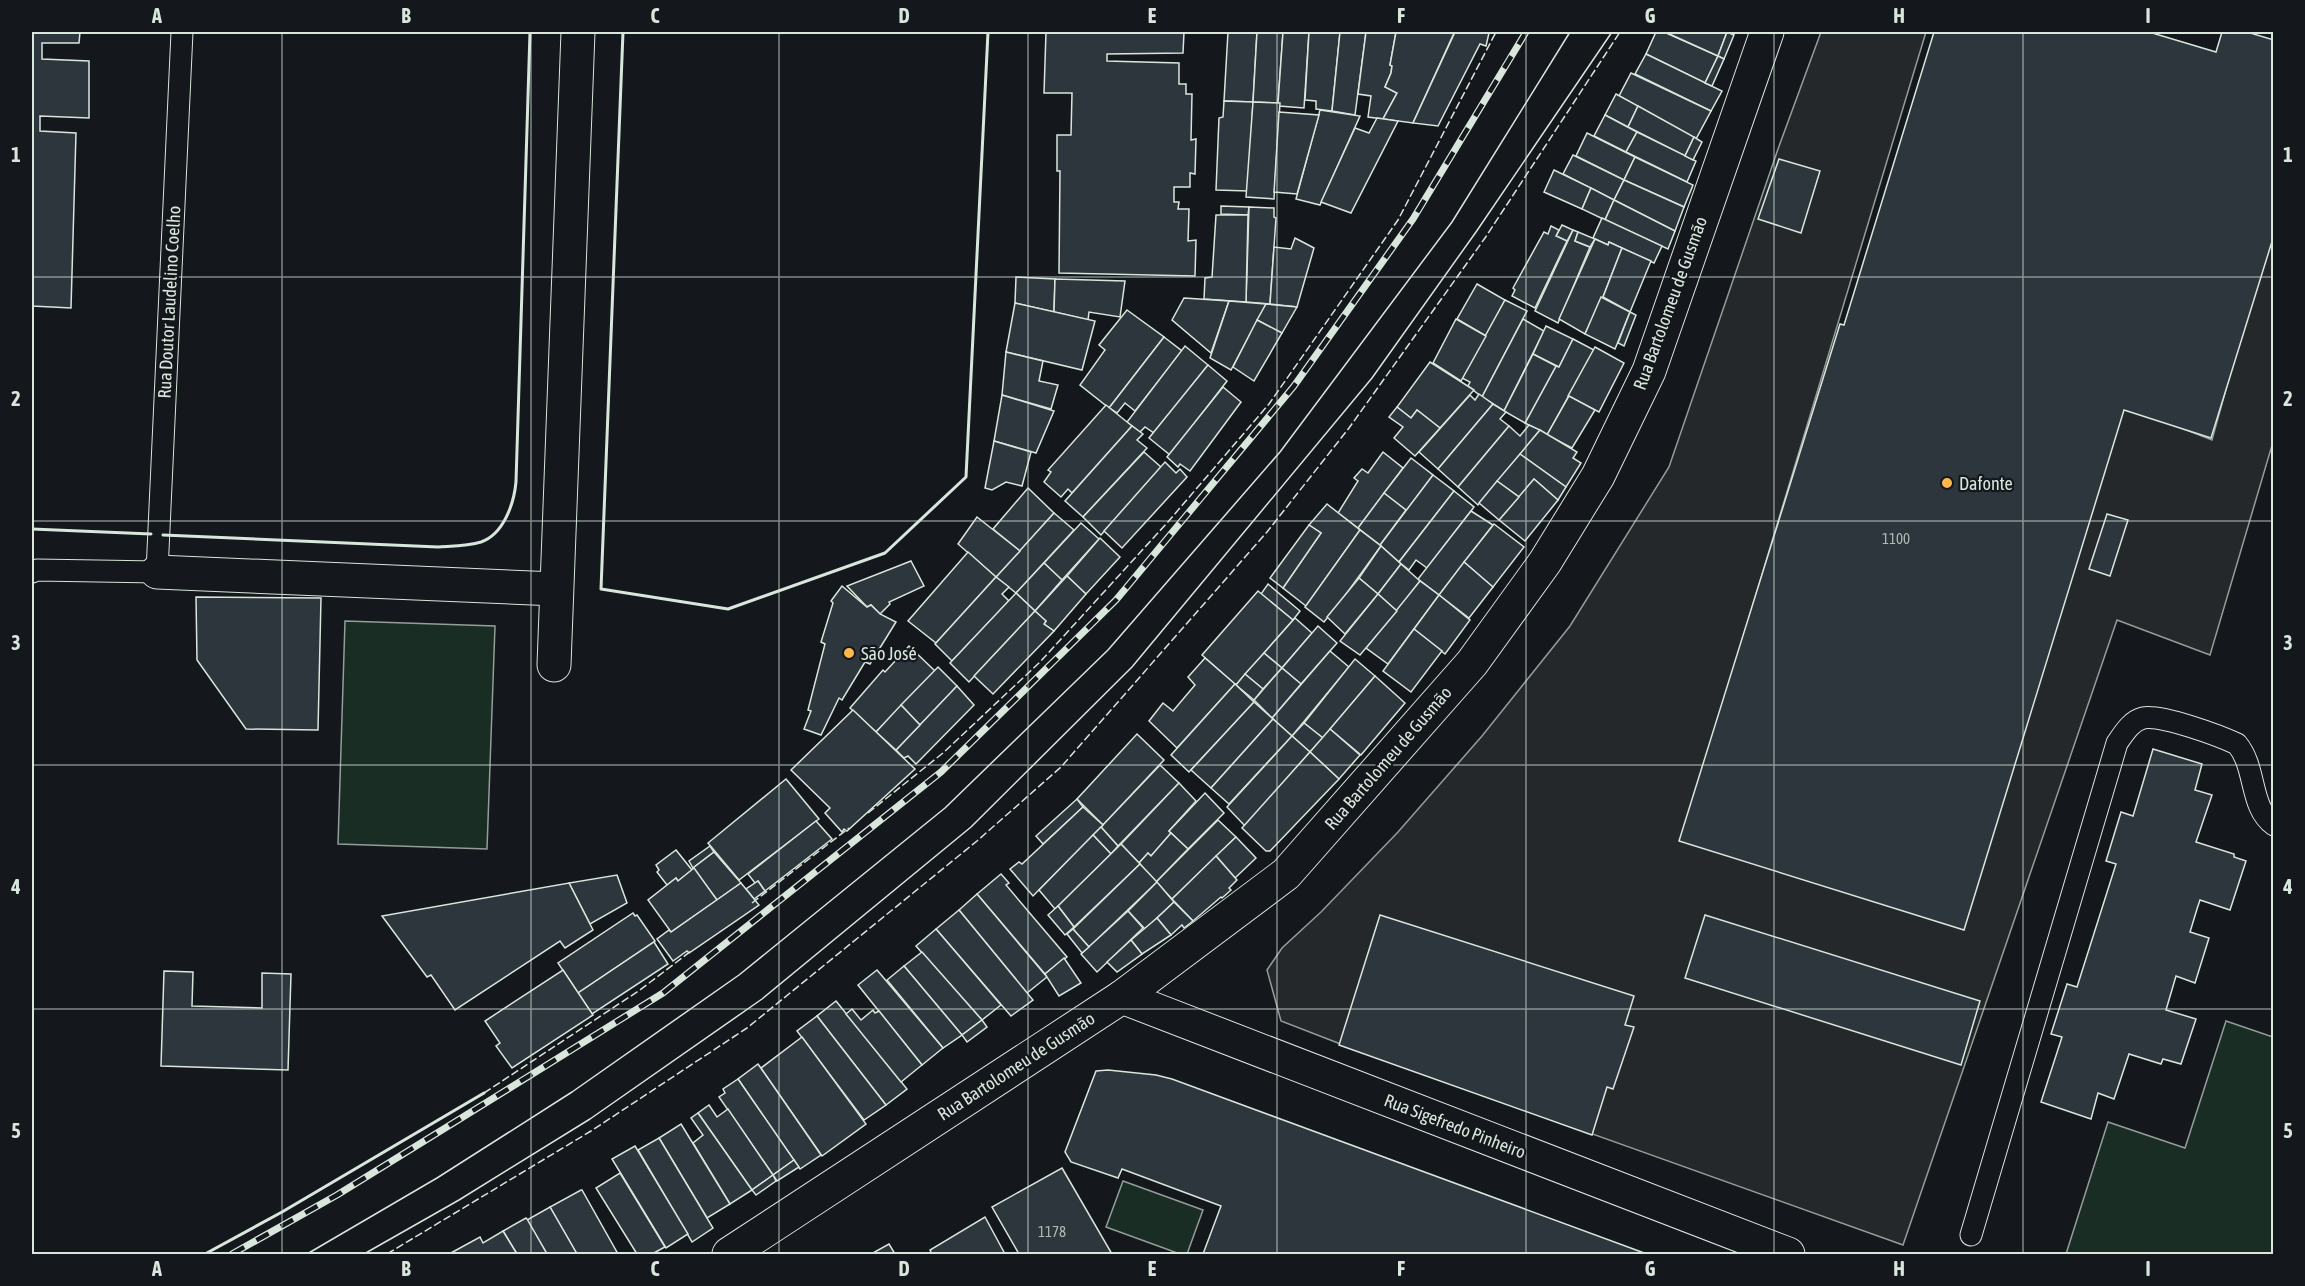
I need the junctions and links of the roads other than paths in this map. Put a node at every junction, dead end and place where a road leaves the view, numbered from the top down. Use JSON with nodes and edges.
{"nodes":[{"id":1,"x":182,"y":32,"type":"edge"},
{"id":2,"x":578,"y":32,"type":"edge"},
{"id":3,"x":1767,"y":32,"type":"edge"},
{"id":4,"x":32,"y":572,"type":"edge"},
{"id":5,"x":157,"y":572,"type":"junction"},
{"id":6,"x":556,"y":589,"type":"junction"},
{"id":7,"x":554,"y":665,"type":"dead end"},
{"id":8,"x":2274,"y":825,"type":"edge"},
{"id":9,"x":1122,"y":997,"type":"junction"},
{"id":10,"x":1971,"y":1235,"type":"dead end"},
{"id":11,"x":729,"y":1254,"type":"edge"},
{"id":12,"x":1788,"y":1254,"type":"edge"}],
"edges":[{"from":1,"to":5,"type":"lane","name":"Rua Doutor Laudelino Coelho"},
{"from":2,"to":6,"type":"street"},
{"from":3,"to":9,"type":"street","name":"Rua Bartolomeu de Gusmão"},
{"from":4,"to":5,"type":"lane"},
{"from":5,"to":6,"type":"street"},
{"from":6,"to":7,"type":"street"},
{"from":8,"to":10,"type":"lane"},
{"from":9,"to":11,"type":"street","name":"Rua Bartolomeu de Gusmão"},
{"from":9,"to":12,"type":"street","name":"Rua Sigefredo Pinheiro"}]}
